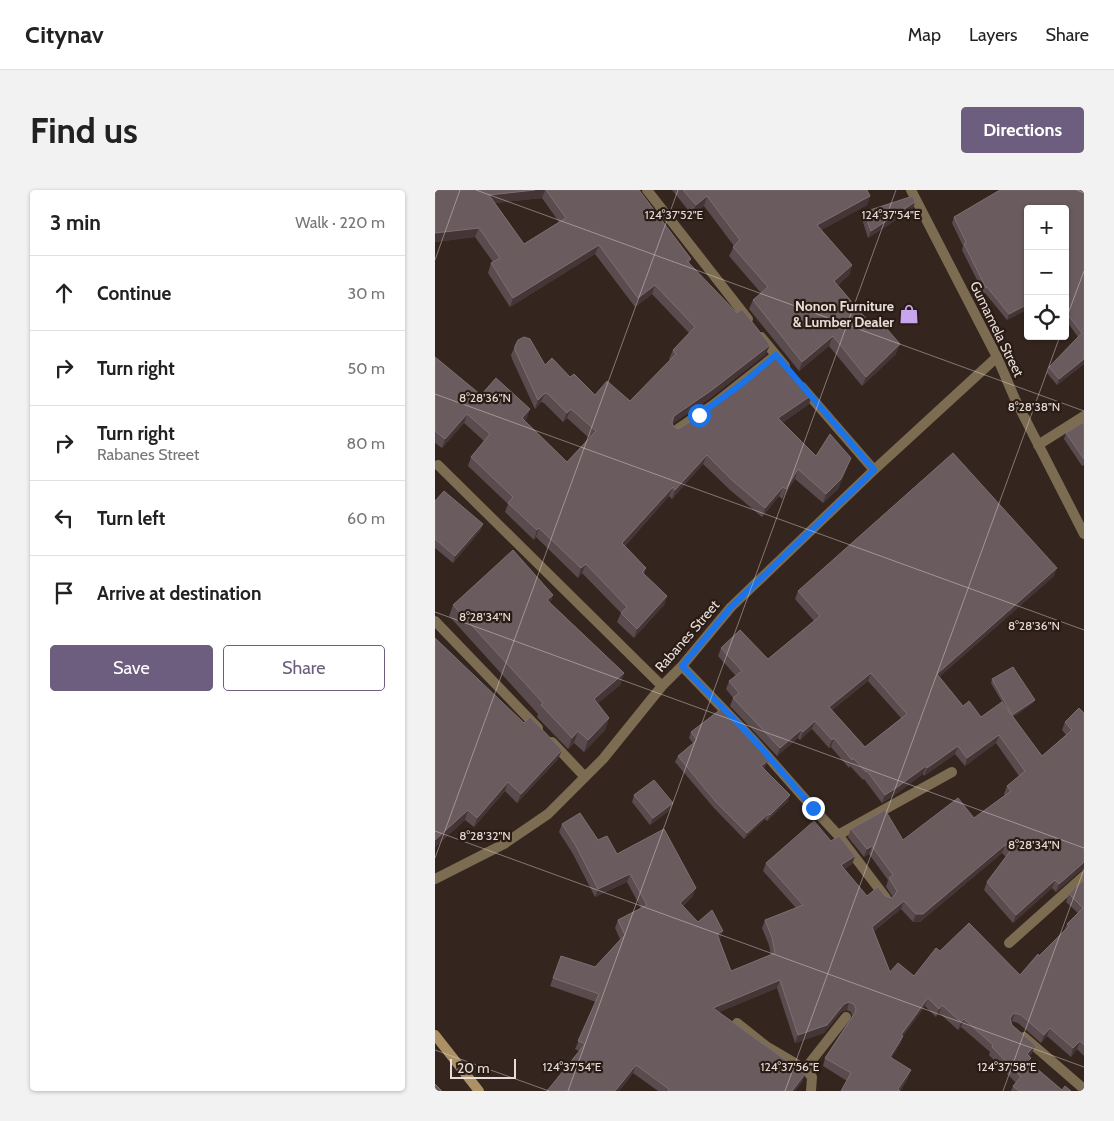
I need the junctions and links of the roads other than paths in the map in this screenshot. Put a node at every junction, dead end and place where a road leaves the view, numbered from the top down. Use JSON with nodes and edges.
{"nodes":[{"id":1,"x":647,"y":190,"type":"edge"},
{"id":2,"x":911,"y":190,"type":"edge"},
{"id":3,"x":776,"y":355,"type":"junction"},
{"id":4,"x":997,"y":357,"type":"junction"},
{"id":5,"x":1084,"y":416,"type":"edge"},
{"id":6,"x":675,"y":431,"type":"edge"},
{"id":7,"x":1038,"y":445,"type":"junction"},
{"id":8,"x":438,"y":464,"type":"dead end"},
{"id":9,"x":874,"y":470,"type":"junction"},
{"id":10,"x":1083,"y":529,"type":"edge"},
{"id":11,"x":435,"y":621,"type":"edge"},
{"id":12,"x":682,"y":666,"type":"junction"},
{"id":13,"x":662,"y":686,"type":"junction"},
{"id":14,"x":952,"y":772,"type":"dead end"},
{"id":15,"x":585,"y":777,"type":"junction"},
{"id":16,"x":839,"y":835,"type":"junction"},
{"id":17,"x":1084,"y":876,"type":"edge"},
{"id":18,"x":435,"y":879,"type":"edge"},
{"id":19,"x":887,"y":899,"type":"edge"},
{"id":20,"x":1009,"y":943,"type":"dead end"},
{"id":21,"x":847,"y":1017,"type":"edge"},
{"id":22,"x":737,"y":1023,"type":"edge"},
{"id":23,"x":1014,"y":1028,"type":"edge"},
{"id":24,"x":435,"y":1035,"type":"edge"},
{"id":25,"x":805,"y":1069,"type":"junction"},
{"id":26,"x":1084,"y":1089,"type":"edge"},
{"id":27,"x":479,"y":1091,"type":"edge"},
{"id":28,"x":811,"y":1091,"type":"edge"}],
"edges":[{"from":1,"to":3,"type":"street"},
{"from":2,"to":4,"type":"street","name":"Gumamela Street"},
{"from":3,"to":6,"type":"street"},
{"from":3,"to":9,"type":"street"},
{"from":4,"to":7,"type":"street","name":"Gumamela Street"},
{"from":4,"to":9,"type":"street","name":"Rabanes Street"},
{"from":5,"to":7,"type":"street"},
{"from":7,"to":10,"type":"street","name":"Gumamela Street"},
{"from":8,"to":13,"type":"street"},
{"from":9,"to":12,"type":"street","name":"Rabanes Street"},
{"from":11,"to":15,"type":"street"},
{"from":12,"to":13,"type":"street","name":"Rabanes Street"},
{"from":12,"to":16,"type":"street"},
{"from":13,"to":15,"type":"street","name":"Rabanes Street"},
{"from":14,"to":16,"type":"street"},
{"from":15,"to":18,"type":"street","name":"Rabanes Street"},
{"from":16,"to":19,"type":"street"},
{"from":17,"to":20,"type":"street"},
{"from":21,"to":25,"type":"street"},
{"from":22,"to":25,"type":"street"},
{"from":23,"to":26,"type":"street"},
{"from":24,"to":27,"type":"main road"},
{"from":25,"to":28,"type":"street"}]}
